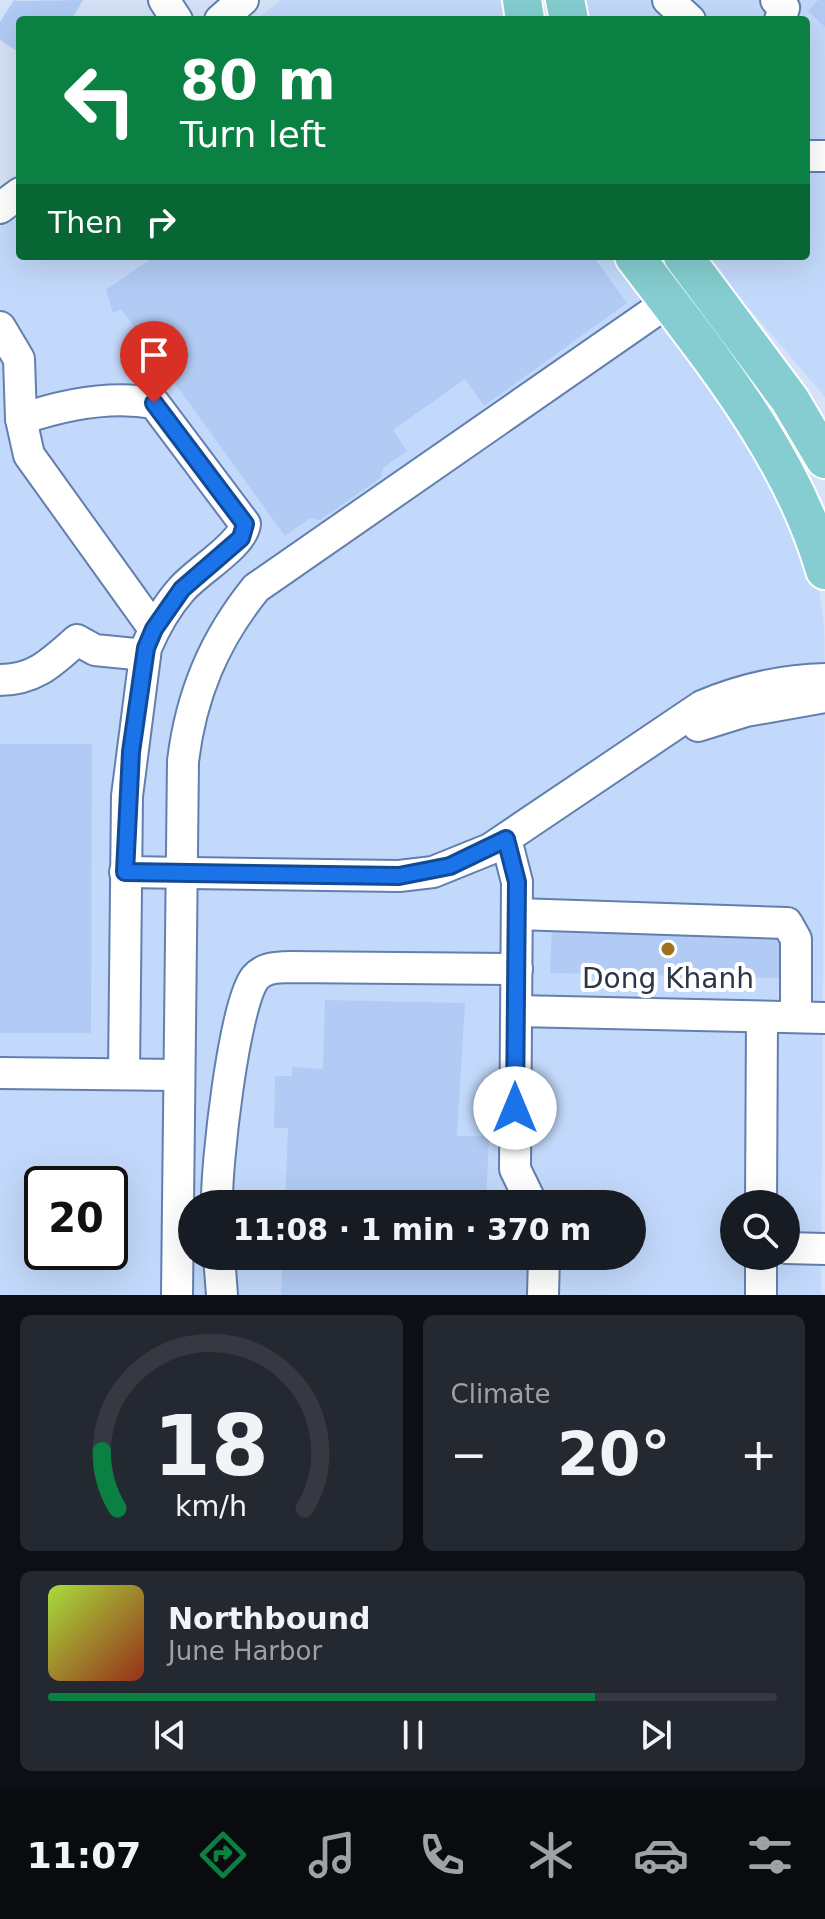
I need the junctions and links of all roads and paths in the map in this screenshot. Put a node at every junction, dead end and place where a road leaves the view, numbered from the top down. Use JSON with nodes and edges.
{"nodes":[{"id":1,"x":243,"y":0,"type":"edge"},
{"id":2,"x":668,"y":0,"type":"edge"},
{"id":3,"x":225,"y":16,"type":"edge"},
{"id":4,"x":686,"y":16,"type":"edge"},
{"id":5,"x":637,"y":260,"type":"edge"},
{"id":6,"x":686,"y":260,"type":"edge"},
{"id":7,"x":668,"y":302,"type":"junction"},
{"id":8,"x":0,"y":327,"type":"edge"},
{"id":9,"x":21,"y":419,"type":"junction"},
{"id":10,"x":825,"y":459,"type":"edge"},
{"id":11,"x":825,"y":570,"type":"edge"},
{"id":12,"x":149,"y":642,"type":"junction"},
{"id":13,"x":825,"y":679,"type":"edge"},
{"id":14,"x":0,"y":680,"type":"edge"},
{"id":15,"x":825,"y":697,"type":"edge"},
{"id":16,"x":637,"y":751,"type":"junction"},
{"id":17,"x":506,"y":839,"type":"junction"},
{"id":18,"x":125,"y":872,"type":"junction"},
{"id":19,"x":180,"y":874,"type":"junction"},
{"id":20,"x":517,"y":914,"type":"junction"},
{"id":21,"x":517,"y":969,"type":"junction"},
{"id":22,"x":517,"y":1011,"type":"junction"},
{"id":23,"x":762,"y":1017,"type":"junction"},
{"id":24,"x":810,"y":1018,"type":"edge"},
{"id":25,"x":0,"y":1073,"type":"edge"},
{"id":26,"x":124,"y":1074,"type":"junction"},
{"id":27,"x":179,"y":1075,"type":"junction"},
{"id":28,"x":217,"y":1190,"type":"edge"},
{"id":29,"x":525,"y":1190,"type":"edge"},
{"id":30,"x":761,"y":1190,"type":"edge"},
{"id":31,"x":800,"y":1248,"type":"edge"},
{"id":32,"x":825,"y":1249,"type":"edge"},
{"id":33,"x":220,"y":1270,"type":"edge"},
{"id":34,"x":544,"y":1270,"type":"edge"},
{"id":35,"x":761,"y":1270,"type":"edge"},
{"id":36,"x":177,"y":1295,"type":"edge"},
{"id":37,"x":222,"y":1295,"type":"edge"},
{"id":38,"x":543,"y":1295,"type":"edge"},
{"id":39,"x":761,"y":1295,"type":"edge"}],
"edges":[{"from":1,"to":3,"type":"street"},
{"from":2,"to":4,"type":"street"},
{"from":5,"to":7,"type":"main road"},
{"from":6,"to":10,"type":"main road"},
{"from":7,"to":11,"type":"main road"},
{"from":7,"to":19,"type":"street"},
{"from":8,"to":9,"type":"street"},
{"from":9,"to":12,"type":"street"},
{"from":9,"to":12,"type":"street"},
{"from":12,"to":14,"type":"street"},
{"from":12,"to":18,"type":"street"},
{"from":13,"to":16,"type":"street"},
{"from":15,"to":16,"type":"street"},
{"from":16,"to":17,"type":"street"},
{"from":17,"to":19,"type":"street"},
{"from":17,"to":20,"type":"street"},
{"from":18,"to":19,"type":"street"},
{"from":18,"to":26,"type":"street"},
{"from":19,"to":27,"type":"street"},
{"from":20,"to":21,"type":"street"},
{"from":20,"to":24,"type":"street"},
{"from":21,"to":22,"type":"street"},
{"from":21,"to":28,"type":"street"},
{"from":22,"to":23,"type":"street"},
{"from":22,"to":29,"type":"street"},
{"from":23,"to":24,"type":"street"},
{"from":23,"to":30,"type":"street"},
{"from":25,"to":26,"type":"street"},
{"from":26,"to":27,"type":"street"},
{"from":27,"to":36,"type":"street"},
{"from":31,"to":32,"type":"street"},
{"from":33,"to":37,"type":"street"},
{"from":34,"to":38,"type":"street"},
{"from":35,"to":39,"type":"street"}]}
